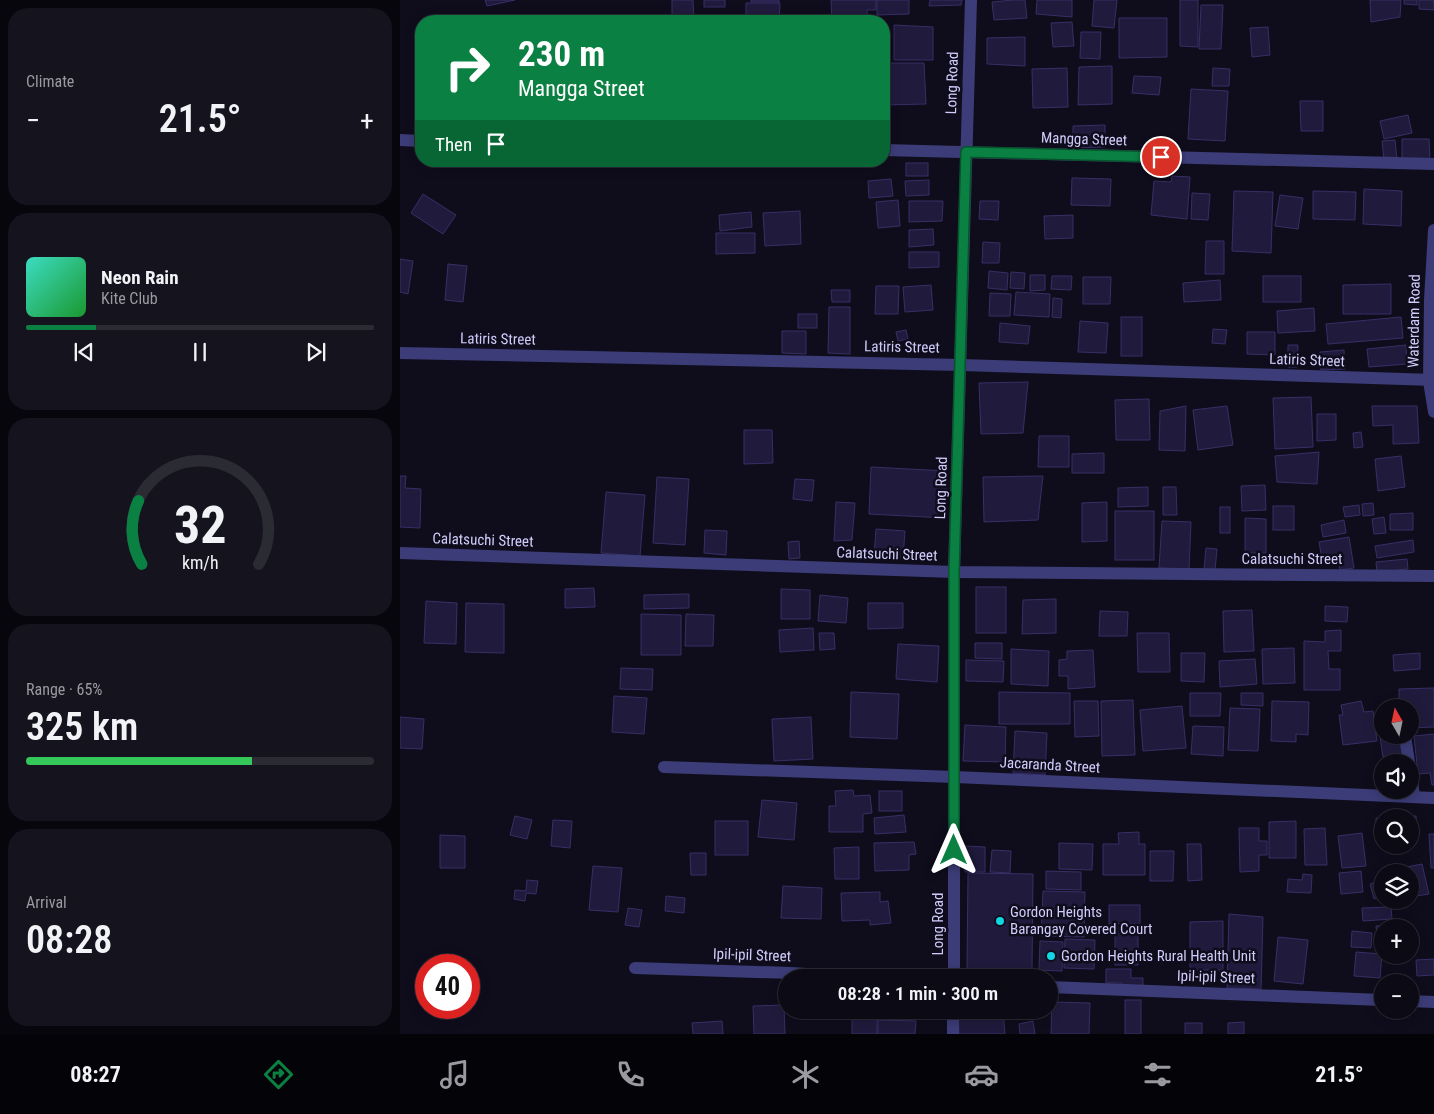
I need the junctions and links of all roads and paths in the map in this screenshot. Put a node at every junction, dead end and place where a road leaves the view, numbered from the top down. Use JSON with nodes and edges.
{"nodes":[{"id":1,"x":971,"y":0,"type":"edge"},
{"id":2,"x":400,"y":140,"type":"edge"},
{"id":3,"x":415,"y":140,"type":"edge"},
{"id":4,"x":890,"y":150,"type":"edge"},
{"id":5,"x":966,"y":152,"type":"junction"},
{"id":6,"x":1434,"y":164,"type":"edge"},
{"id":7,"x":1434,"y":230,"type":"edge"},
{"id":8,"x":400,"y":353,"type":"edge"},
{"id":9,"x":960,"y":365,"type":"junction"},
{"id":10,"x":1432,"y":380,"type":"edge"},
{"id":11,"x":1434,"y":412,"type":"edge"},
{"id":12,"x":400,"y":553,"type":"edge"},
{"id":13,"x":954,"y":572,"type":"junction"},
{"id":14,"x":1434,"y":576,"type":"edge"},
{"id":15,"x":664,"y":767,"type":"dead end"},
{"id":16,"x":955,"y":777,"type":"junction"},
{"id":17,"x":1374,"y":795,"type":"edge"},
{"id":18,"x":1419,"y":797,"type":"edge"},
{"id":19,"x":1434,"y":798,"type":"edge"},
{"id":20,"x":635,"y":968,"type":"dead end"},
{"id":21,"x":954,"y":969,"type":"edge"},
{"id":22,"x":778,"y":972,"type":"edge"},
{"id":23,"x":1058,"y":987,"type":"edge"},
{"id":24,"x":1374,"y":1000,"type":"edge"},
{"id":25,"x":1419,"y":1001,"type":"edge"},
{"id":26,"x":1434,"y":1002,"type":"edge"},
{"id":27,"x":953,"y":1019,"type":"edge"},
{"id":28,"x":953,"y":1034,"type":"edge"}],
"edges":[{"from":1,"to":5,"type":"street","name":"Long Road"},
{"from":2,"to":3,"type":"street"},
{"from":4,"to":5,"type":"street","name":"Mangga Street"},
{"from":5,"to":6,"type":"street","name":"Mangga Street"},
{"from":5,"to":9,"type":"street","name":"Long Road"},
{"from":7,"to":10,"type":"street","name":"Waterdam Road"},
{"from":8,"to":9,"type":"street","name":"Latiris Street"},
{"from":9,"to":10,"type":"street","name":"Latiris Street"},
{"from":9,"to":13,"type":"street","name":"Long Road"},
{"from":10,"to":11,"type":"street","name":"Waterdam Road"},
{"from":12,"to":13,"type":"street","name":"Calatsuchi Street"},
{"from":13,"to":14,"type":"street","name":"Calatsuchi Street"},
{"from":13,"to":16,"type":"street","name":"Long Road"},
{"from":15,"to":16,"type":"street","name":"Jacaranda Street"},
{"from":16,"to":17,"type":"street","name":"Jacaranda Street"},
{"from":16,"to":21,"type":"street","name":"Long Road"},
{"from":18,"to":19,"type":"street","name":"Jacaranda Street"},
{"from":20,"to":22,"type":"street","name":"Ipil-ipil Street"},
{"from":23,"to":24,"type":"street","name":"Ipil-ipil Street"},
{"from":25,"to":26,"type":"street"},
{"from":27,"to":28,"type":"street"}]}
